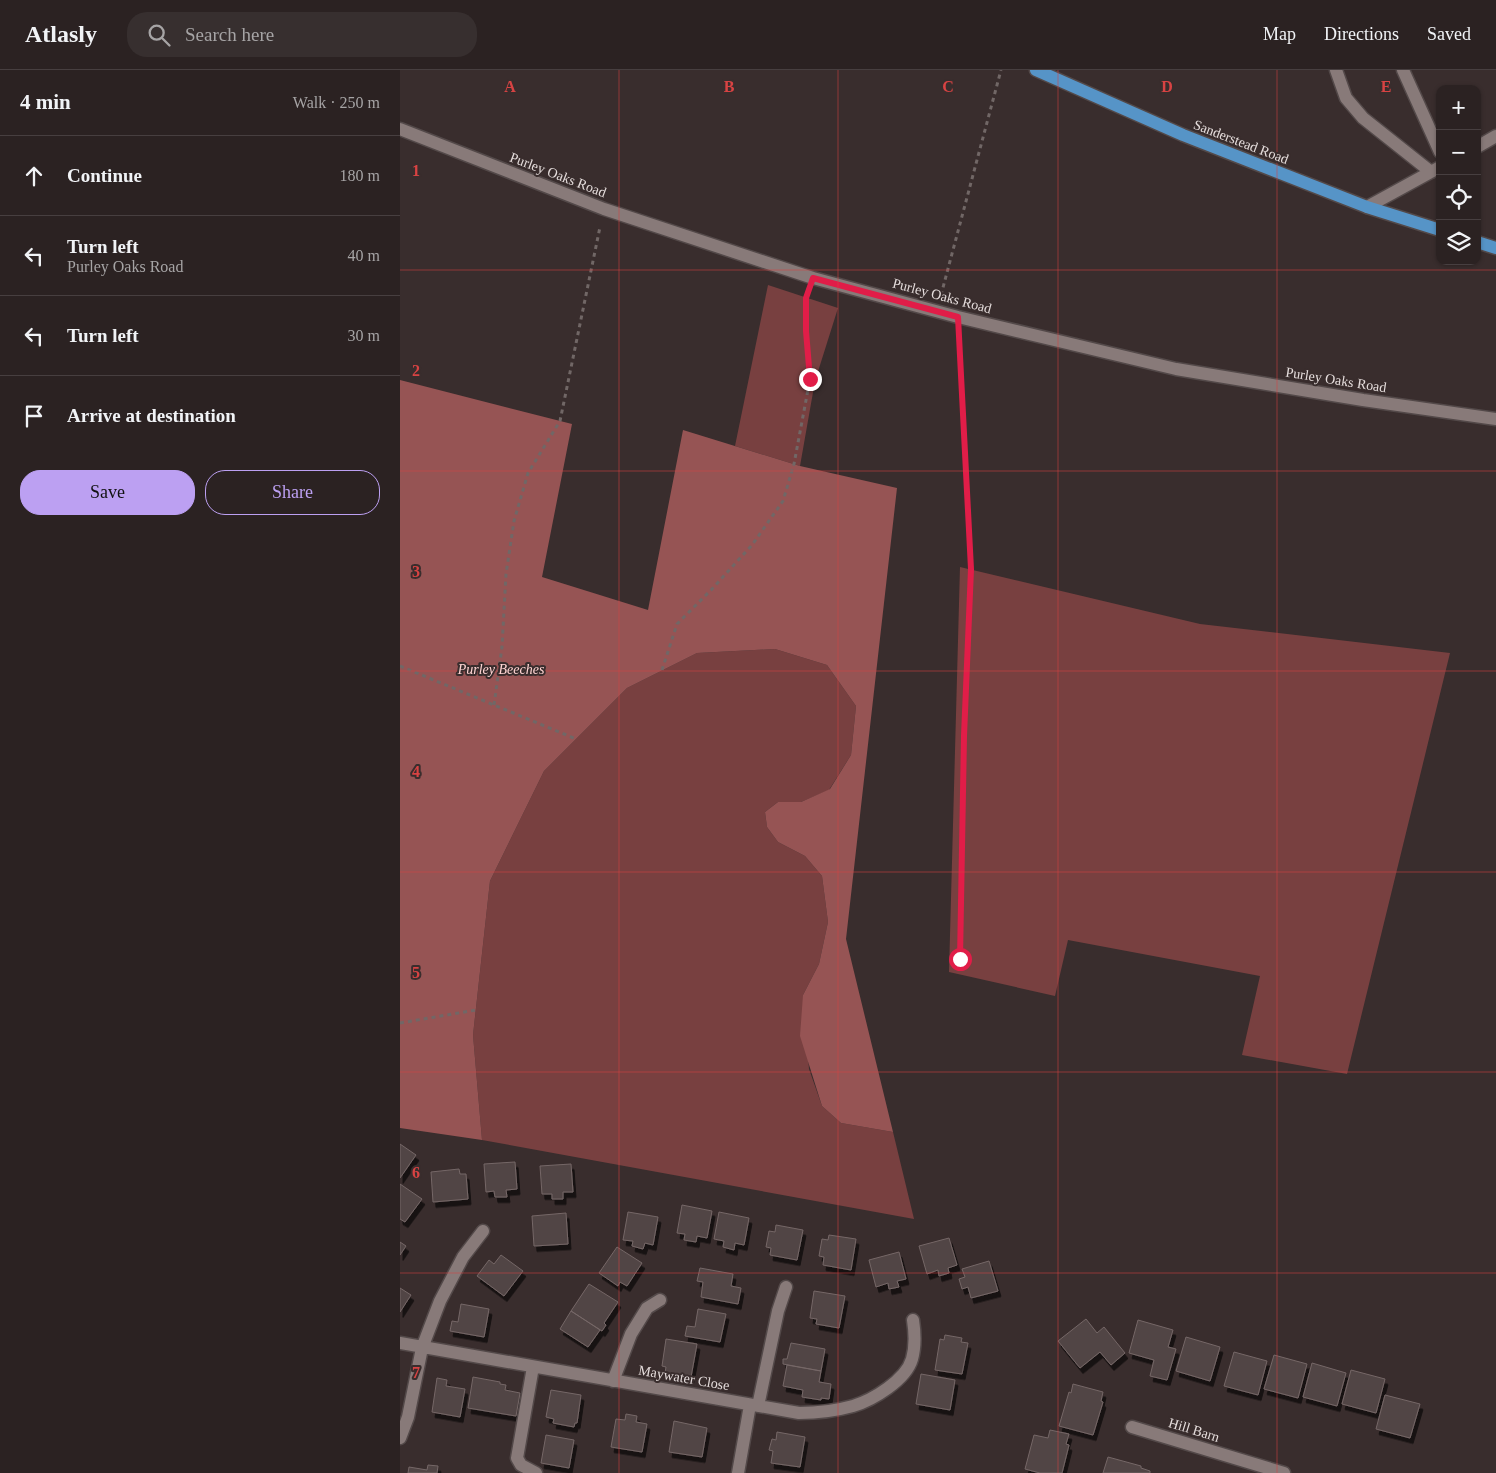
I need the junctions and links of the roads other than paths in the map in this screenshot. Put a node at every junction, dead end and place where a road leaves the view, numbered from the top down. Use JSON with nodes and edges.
{"nodes":[{"id":1,"x":1036,"y":70,"type":"edge"},
{"id":2,"x":1336,"y":70,"type":"edge"},
{"id":3,"x":1403,"y":70,"type":"edge"},
{"id":4,"x":400,"y":129,"type":"edge"},
{"id":5,"x":1496,"y":136,"type":"edge"},
{"id":6,"x":1436,"y":143,"type":"edge"},
{"id":7,"x":1481,"y":145,"type":"edge"},
{"id":8,"x":1435,"y":169,"type":"edge"},
{"id":9,"x":1367,"y":207,"type":"junction"},
{"id":10,"x":1436,"y":229,"type":"edge"},
{"id":11,"x":1481,"y":243,"type":"edge"},
{"id":12,"x":1496,"y":248,"type":"edge"},
{"id":13,"x":1496,"y":419,"type":"edge"},
{"id":14,"x":483,"y":1231,"type":"dead end"},
{"id":15,"x":786,"y":1287,"type":"dead end"},
{"id":16,"x":660,"y":1300,"type":"dead end"},
{"id":17,"x":913,"y":1320,"type":"dead end"},
{"id":18,"x":400,"y":1343,"type":"edge"},
{"id":19,"x":422,"y":1348,"type":"junction"},
{"id":20,"x":533,"y":1367,"type":"junction"},
{"id":21,"x":613,"y":1381,"type":"junction"},
{"id":22,"x":754,"y":1405,"type":"junction"},
{"id":23,"x":1132,"y":1427,"type":"dead end"},
{"id":24,"x":400,"y":1438,"type":"edge"},
{"id":25,"x":1244,"y":1467,"type":"edge"},
{"id":26,"x":536,"y":1473,"type":"edge"},
{"id":27,"x":738,"y":1473,"type":"edge"},
{"id":28,"x":1284,"y":1473,"type":"edge"}],
"edges":[{"from":1,"to":9,"type":"main road","name":"Sanderstead Road"},
{"from":2,"to":8,"type":"street"},
{"from":3,"to":6,"type":"street"},
{"from":4,"to":13,"type":"street","name":"Purley Oaks Road"},
{"from":5,"to":7,"type":"street"},
{"from":8,"to":9,"type":"street"},
{"from":9,"to":10,"type":"main road","name":"Sanderstead Road"},
{"from":11,"to":12,"type":"main road"},
{"from":14,"to":19,"type":"street"},
{"from":15,"to":22,"type":"street"},
{"from":16,"to":21,"type":"street","name":"Maywater Close"},
{"from":17,"to":22,"type":"street","name":"Maywater Close"},
{"from":18,"to":19,"type":"street","name":"Maywater Close"},
{"from":19,"to":20,"type":"street","name":"Maywater Close"},
{"from":19,"to":24,"type":"street"},
{"from":20,"to":21,"type":"street","name":"Maywater Close"},
{"from":20,"to":26,"type":"street"},
{"from":21,"to":22,"type":"street","name":"Maywater Close"},
{"from":22,"to":27,"type":"street"},
{"from":23,"to":25,"type":"street","name":"Hill Barn"},
{"from":25,"to":28,"type":"street","name":"Hill Barn"}]}
